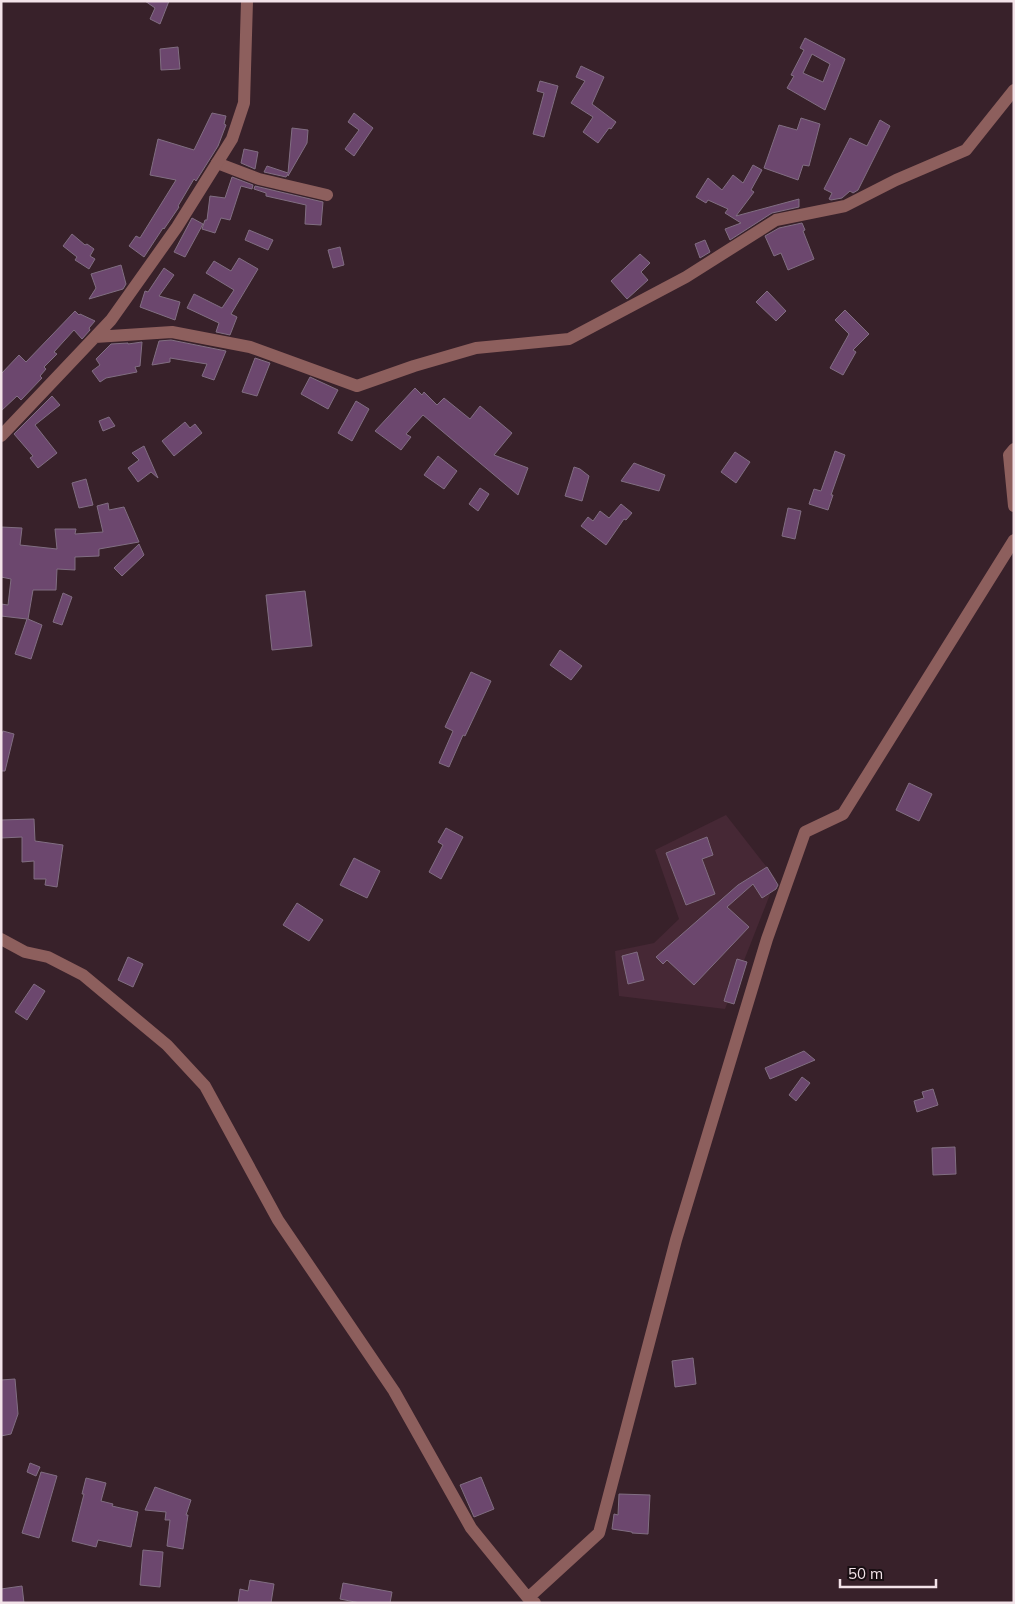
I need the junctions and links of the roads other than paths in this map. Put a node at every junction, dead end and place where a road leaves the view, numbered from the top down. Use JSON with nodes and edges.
{"nodes":[{"id":1,"x":247,"y":1,"type":"edge"},
{"id":2,"x":1014,"y":90,"type":"edge"},
{"id":3,"x":217,"y":163,"type":"junction"},
{"id":4,"x":327,"y":195,"type":"dead end"},
{"id":5,"x":95,"y":337,"type":"junction"},
{"id":6,"x":1,"y":436,"type":"edge"},
{"id":7,"x":1014,"y":449,"type":"edge"},
{"id":8,"x":1014,"y":506,"type":"edge"},
{"id":9,"x":1014,"y":540,"type":"edge"},
{"id":10,"x":1,"y":939,"type":"edge"},
{"id":11,"x":532,"y":1600,"type":"edge"}],
"edges":[{"from":1,"to":3,"type":"street"},
{"from":2,"to":5,"type":"street"},
{"from":3,"to":4,"type":"street"},
{"from":3,"to":5,"type":"street"},
{"from":5,"to":6,"type":"street"},
{"from":7,"to":8,"type":"street"},
{"from":9,"to":11,"type":"street"},
{"from":10,"to":11,"type":"street"}]}
